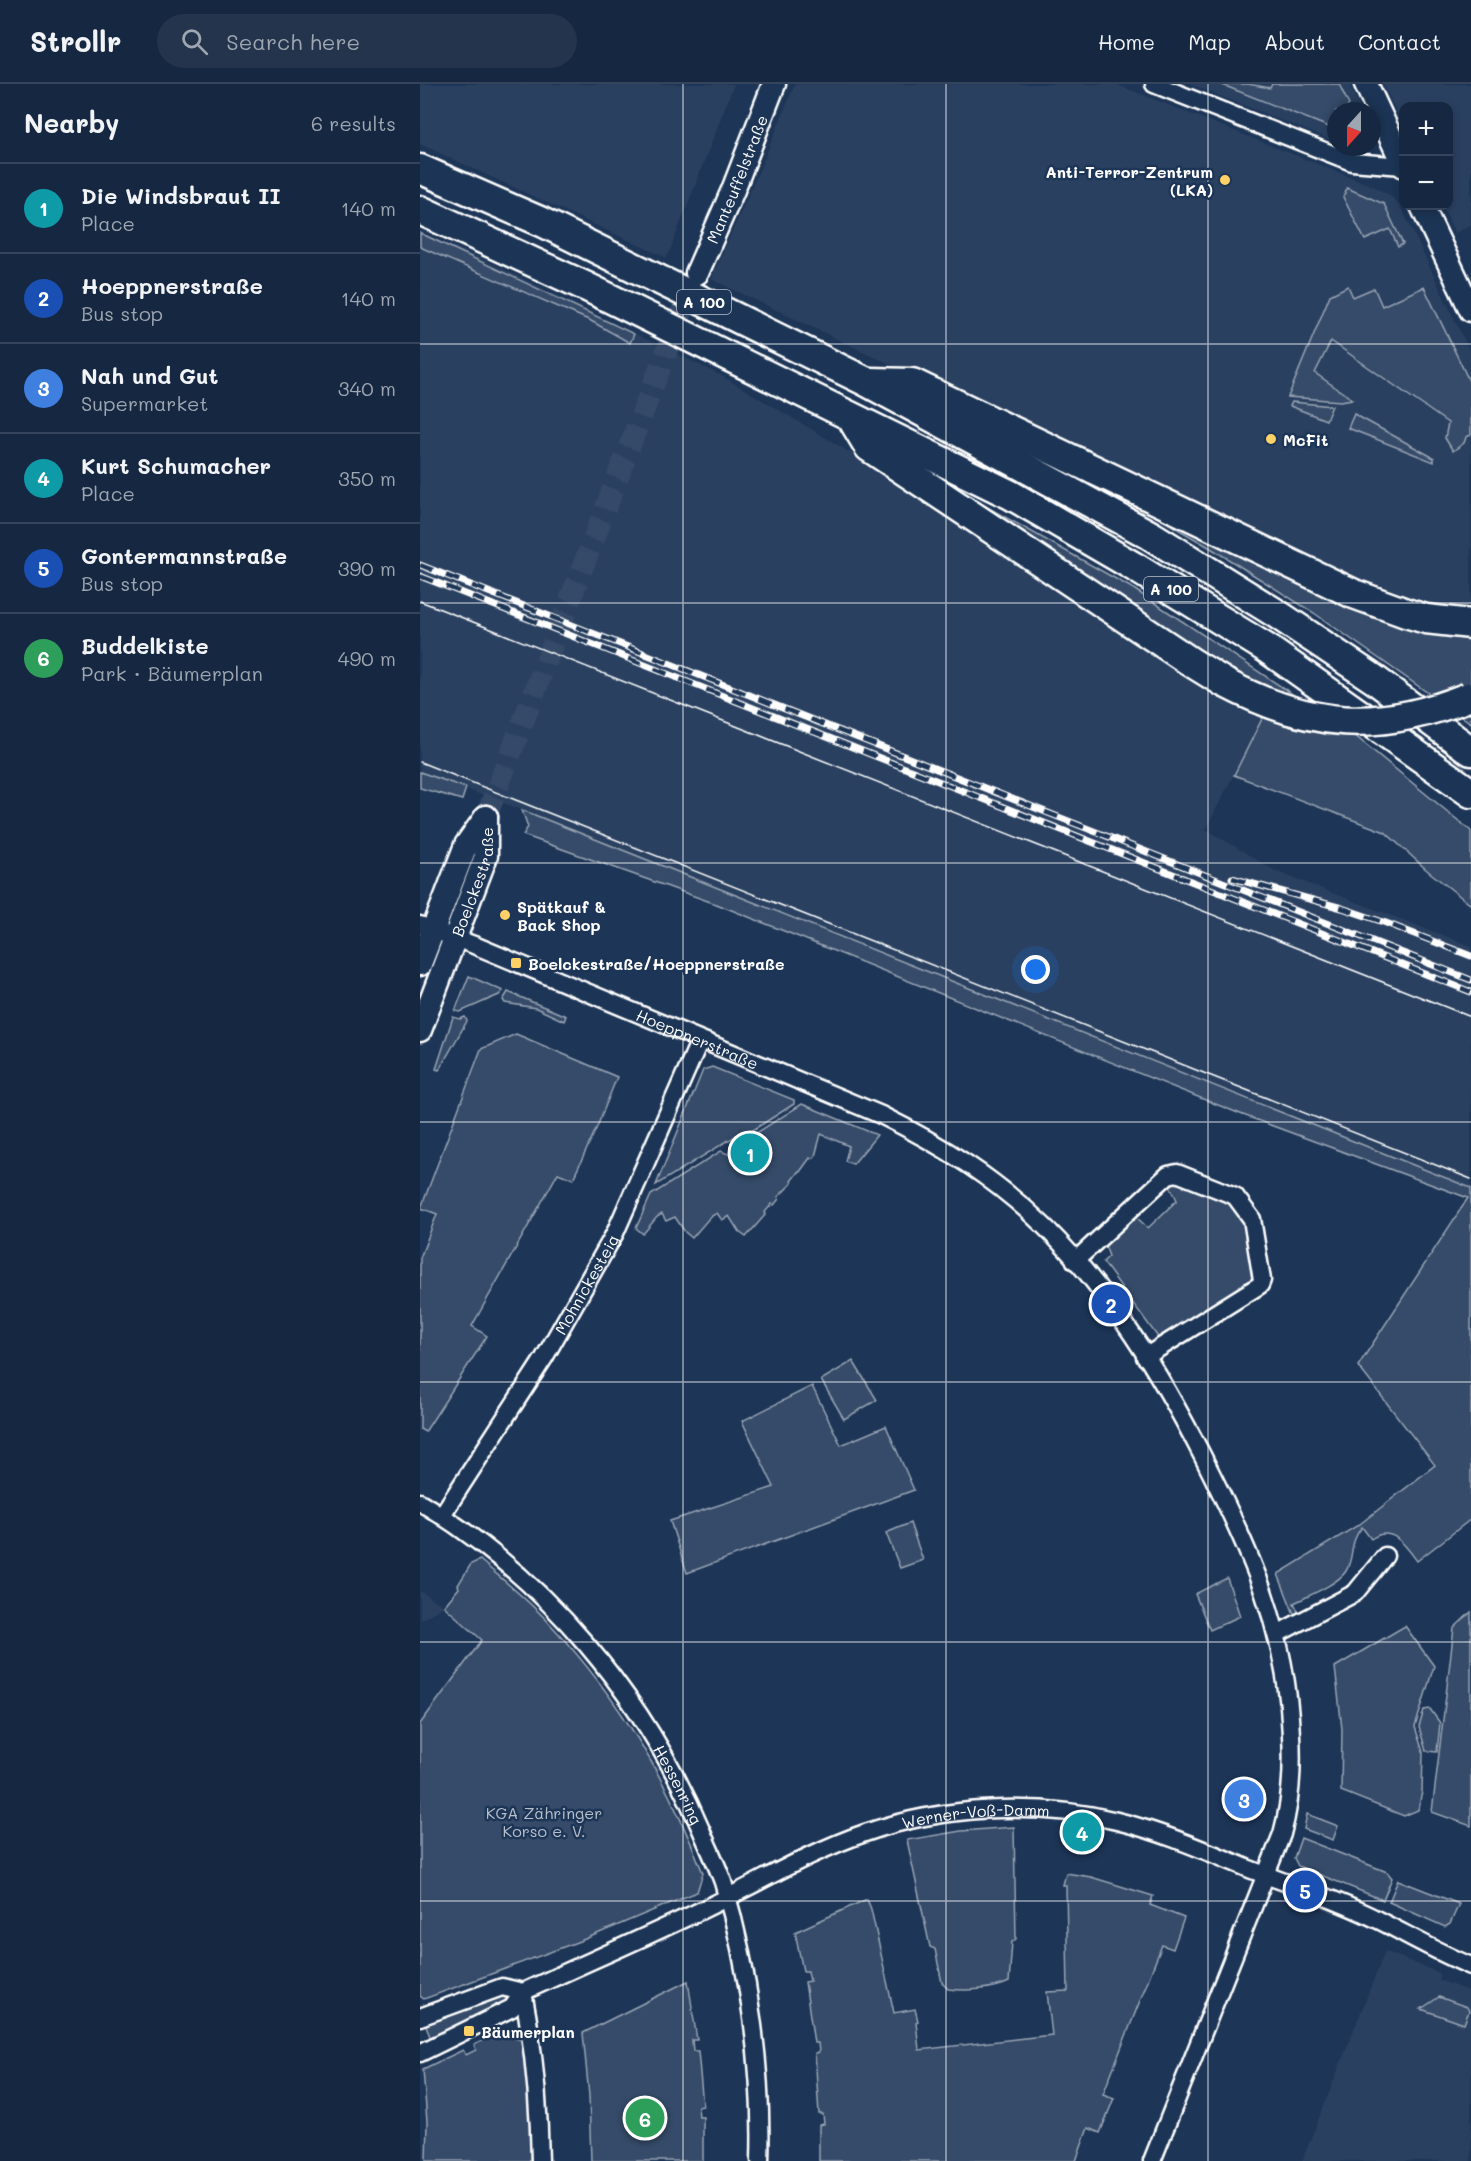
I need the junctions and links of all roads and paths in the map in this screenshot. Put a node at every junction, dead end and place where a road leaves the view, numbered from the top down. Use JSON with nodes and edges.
{"nodes":[{"id":1,"x":774,"y":84,"type":"edge"},
{"id":2,"x":1154,"y":84,"type":"edge"},
{"id":3,"x":1366,"y":84,"type":"edge"},
{"id":4,"x":1399,"y":157,"type":"edge"},
{"id":5,"x":1399,"y":166,"type":"edge"},
{"id":6,"x":420,"y":169,"type":"edge"},
{"id":7,"x":420,"y":210,"type":"edge"},
{"id":8,"x":1424,"y":210,"type":"edge"},
{"id":9,"x":697,"y":273,"type":"tunnel mouth"},
{"id":10,"x":1471,"y":310,"type":"edge"},
{"id":11,"x":867,"y":382,"type":"junction"},
{"id":12,"x":851,"y":418,"type":"junction"},
{"id":13,"x":1471,"y":624,"type":"edge"},
{"id":14,"x":1469,"y":697,"type":"edge"},
{"id":15,"x":1471,"y":751,"type":"edge"},
{"id":16,"x":1471,"y":794,"type":"edge"},
{"id":17,"x":426,"y":927,"type":"edge"},
{"id":18,"x":455,"y":938,"type":"junction"},
{"id":19,"x":420,"y":964,"type":"edge"},
{"id":20,"x":420,"y":1030,"type":"edge"},
{"id":21,"x":700,"y":1040,"type":"junction"},
{"id":22,"x":1075,"y":1261,"type":"junction"},
{"id":23,"x":1146,"y":1357,"type":"junction"},
{"id":24,"x":420,"y":1502,"type":"edge"},
{"id":25,"x":442,"y":1515,"type":"junction"},
{"id":26,"x":1385,"y":1556,"type":"dead end"},
{"id":27,"x":1278,"y":1634,"type":"junction"},
{"id":28,"x":1266,"y":1875,"type":"junction"},
{"id":29,"x":727,"y":1898,"type":"junction"},
{"id":30,"x":1471,"y":1966,"type":"edge"},
{"id":31,"x":523,"y":1992,"type":"junction"},
{"id":32,"x":420,"y":2017,"type":"edge"},
{"id":33,"x":420,"y":2052,"type":"edge"},
{"id":34,"x":540,"y":2161,"type":"edge"},
{"id":35,"x":760,"y":2161,"type":"edge"},
{"id":36,"x":1152,"y":2161,"type":"edge"}],
"edges":[{"from":1,"to":9,"type":"main road","name":"Manteuffelstraße"},
{"from":2,"to":5,"type":"street"},
{"from":3,"to":4,"type":"main road"},
{"from":6,"to":11,"type":"highway","number":"A 100"},
{"from":7,"to":12,"type":"highway","number":"A 100"},
{"from":8,"to":10,"type":"main road"},
{"from":11,"to":13,"type":"highway"},
{"from":11,"to":15,"type":"highway","number":"A 100"},
{"from":12,"to":14,"type":"highway","bridge":true},
{"from":12,"to":16,"type":"highway","number":"A 100"},
{"from":17,"to":18,"type":"street","name":"Hoeppnerstraße"},
{"from":17,"to":18,"type":"main road","name":"Boelckestraße"},
{"from":17,"to":19,"type":"main road","name":"Boelckestraße"},
{"from":18,"to":20,"type":"main road","name":"Boelckestraße"},
{"from":18,"to":21,"type":"street","name":"Hoeppnerstraße"},
{"from":21,"to":22,"type":"street","name":"Hoeppnerstraße"},
{"from":21,"to":25,"type":"street","name":"Mohnickesteig"},
{"from":22,"to":23,"type":"street","name":"Hoeppnerstraße"},
{"from":22,"to":23,"type":"street"},
{"from":23,"to":27,"type":"street","name":"Hoeppnerstraße"},
{"from":24,"to":25,"type":"street","name":"Hessenring"},
{"from":25,"to":29,"type":"street","name":"Hessenring"},
{"from":26,"to":27,"type":"street"},
{"from":27,"to":28,"type":"street","name":"Hoeppnerstraße"},
{"from":28,"to":29,"type":"street","name":"Werner-Voß-Damm"},
{"from":28,"to":30,"type":"street","name":"Werner-Voß-Damm"},
{"from":28,"to":36,"type":"street","name":"Hoeppnerstraße"},
{"from":29,"to":31,"type":"street","name":"Werner-Voß-Damm"},
{"from":29,"to":35,"type":"street","name":"Hessenring"},
{"from":31,"to":32,"type":"street","name":"Werner-Voß-Damm"},
{"from":31,"to":33,"type":"street","name":"Werner-Voß-Damm"},
{"from":31,"to":34,"type":"street"}]}
